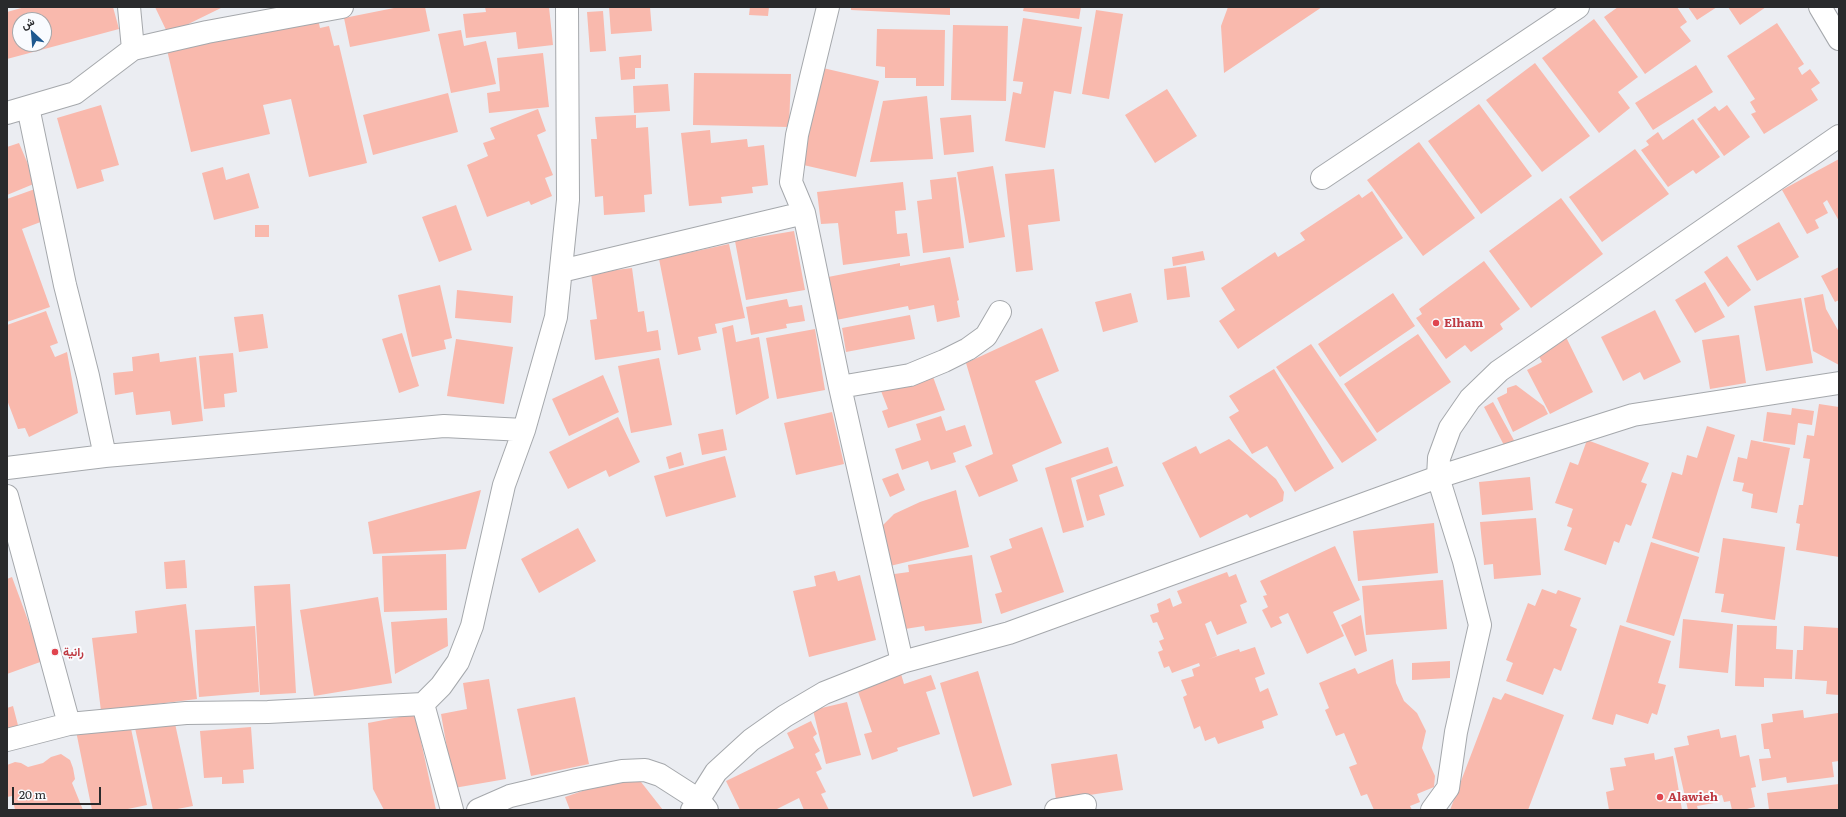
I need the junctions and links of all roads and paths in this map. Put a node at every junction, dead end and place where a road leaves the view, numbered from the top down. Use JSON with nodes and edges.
{"nodes":[{"id":1,"x":129,"y":7,"type":"edge"},
{"id":2,"x":342,"y":7,"type":"edge"},
{"id":3,"x":567,"y":7,"type":"edge"},
{"id":4,"x":828,"y":7,"type":"edge"},
{"id":5,"x":1578,"y":7,"type":"edge"},
{"id":6,"x":1820,"y":7,"type":"edge"},
{"id":7,"x":1839,"y":39,"type":"edge"},
{"id":8,"x":133,"y":50,"type":"junction"},
{"id":9,"x":28,"y":107,"type":"junction"},
{"id":10,"x":7,"y":113,"type":"edge"},
{"id":11,"x":1839,"y":136,"type":"edge"},
{"id":12,"x":1322,"y":178,"type":"dead end"},
{"id":13,"x":804,"y":213,"type":"junction"},
{"id":14,"x":561,"y":271,"type":"junction"},
{"id":15,"x":1000,"y":312,"type":"dead end"},
{"id":16,"x":1839,"y":383,"type":"edge"},
{"id":17,"x":840,"y":387,"type":"junction"},
{"id":18,"x":524,"y":430,"type":"junction"},
{"id":19,"x":105,"y":456,"type":"junction"},
{"id":20,"x":7,"y":468,"type":"edge"},
{"id":21,"x":1438,"y":477,"type":"junction"},
{"id":22,"x":7,"y":496,"type":"edge"},
{"id":23,"x":902,"y":662,"type":"junction"},
{"id":24,"x":424,"y":704,"type":"junction"},
{"id":25,"x":69,"y":724,"type":"junction"},
{"id":26,"x":7,"y":740,"type":"edge"},
{"id":27,"x":1086,"y":805,"type":"dead end"},
{"id":28,"x":699,"y":807,"type":"edge"},
{"id":29,"x":452,"y":810,"type":"edge"},
{"id":30,"x":478,"y":810,"type":"edge"},
{"id":31,"x":1056,"y":810,"type":"edge"},
{"id":32,"x":1432,"y":810,"type":"edge"}],
"edges":[{"from":1,"to":8,"type":"street"},
{"from":2,"to":8,"type":"street"},
{"from":3,"to":14,"type":"street"},
{"from":4,"to":13,"type":"street"},
{"from":5,"to":12,"type":"street"},
{"from":6,"to":7,"type":"street"},
{"from":8,"to":9,"type":"street"},
{"from":9,"to":10,"type":"street"},
{"from":9,"to":19,"type":"street"},
{"from":11,"to":21,"type":"street"},
{"from":13,"to":14,"type":"street"},
{"from":13,"to":17,"type":"street"},
{"from":14,"to":18,"type":"street"},
{"from":15,"to":17,"type":"street"},
{"from":16,"to":21,"type":"street"},
{"from":17,"to":23,"type":"street"},
{"from":18,"to":19,"type":"street"},
{"from":18,"to":24,"type":"street"},
{"from":19,"to":20,"type":"street"},
{"from":21,"to":23,"type":"street"},
{"from":21,"to":32,"type":"street"},
{"from":22,"to":25,"type":"street"},
{"from":23,"to":28,"type":"street"},
{"from":24,"to":25,"type":"street"},
{"from":24,"to":29,"type":"street"},
{"from":25,"to":26,"type":"street"},
{"from":27,"to":31,"type":"street"},
{"from":28,"to":30,"type":"street"}]}
